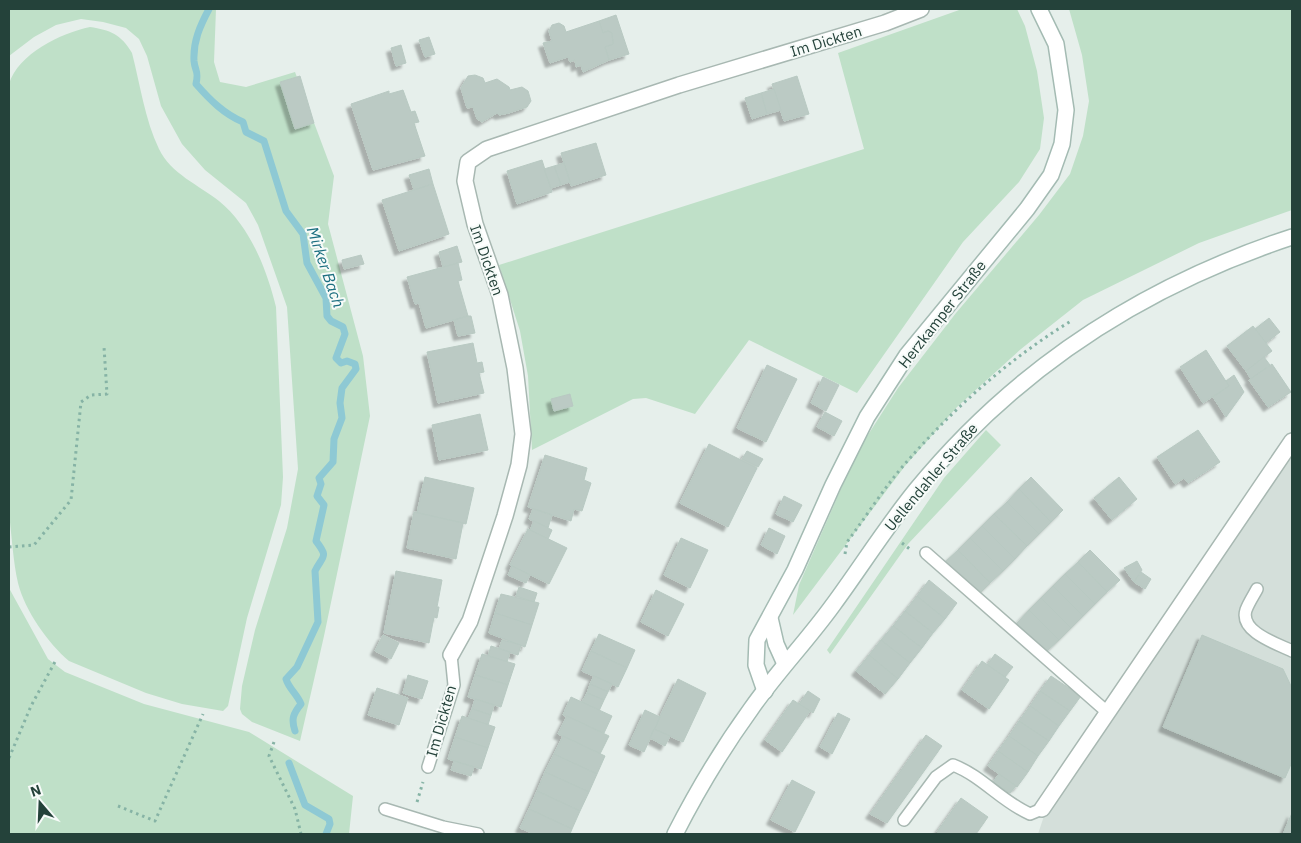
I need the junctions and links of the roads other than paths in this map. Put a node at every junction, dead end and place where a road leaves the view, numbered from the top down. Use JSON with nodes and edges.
{"nodes":[{"id":1,"x":921,"y":9,"type":"edge"},
{"id":2,"x":1039,"y":9,"type":"edge"},
{"id":3,"x":1292,"y":238,"type":"edge"},
{"id":4,"x":1292,"y":441,"type":"edge"},
{"id":5,"x":926,"y":553,"type":"dead end"},
{"id":6,"x":1257,"y":588,"type":"dead end"},
{"id":7,"x":770,"y":618,"type":"junction"},
{"id":8,"x":1292,"y":651,"type":"edge"},
{"id":9,"x":451,"y":655,"type":"joint"},
{"id":10,"x":785,"y":664,"type":"junction"},
{"id":11,"x":765,"y":691,"type":"junction"},
{"id":12,"x":1106,"y":711,"type":"junction"},
{"id":13,"x":428,"y":767,"type":"road end"},
{"id":14,"x":385,"y":809,"type":"dead end"},
{"id":15,"x":1042,"y":809,"type":"joint"},
{"id":16,"x":904,"y":820,"type":"dead end"},
{"id":17,"x":478,"y":834,"type":"edge"},
{"id":18,"x":675,"y":834,"type":"edge"}],
"edges":[{"from":1,"to":9,"type":"main road","name":"Im Dickten"},
{"from":2,"to":7,"type":"main road","name":"Herzkamper Straße"},
{"from":3,"to":10,"type":"main road","name":"Uellendahler Straße"},
{"from":4,"to":12,"type":"main road"},
{"from":5,"to":12,"type":"lane"},
{"from":6,"to":8,"type":"lane"},
{"from":7,"to":10,"type":"main road"},
{"from":7,"to":11,"type":"main road","name":"Herzkamper Straße"},
{"from":9,"to":13,"type":"lane","name":"Im Dickten"},
{"from":10,"to":11,"type":"main road","name":"Uellendahler Straße"},
{"from":11,"to":18,"type":"main road","name":"Uellendahler Straße"},
{"from":12,"to":15,"type":"main road"},
{"from":14,"to":17,"type":"lane"},
{"from":15,"to":16,"type":"lane"}]}
